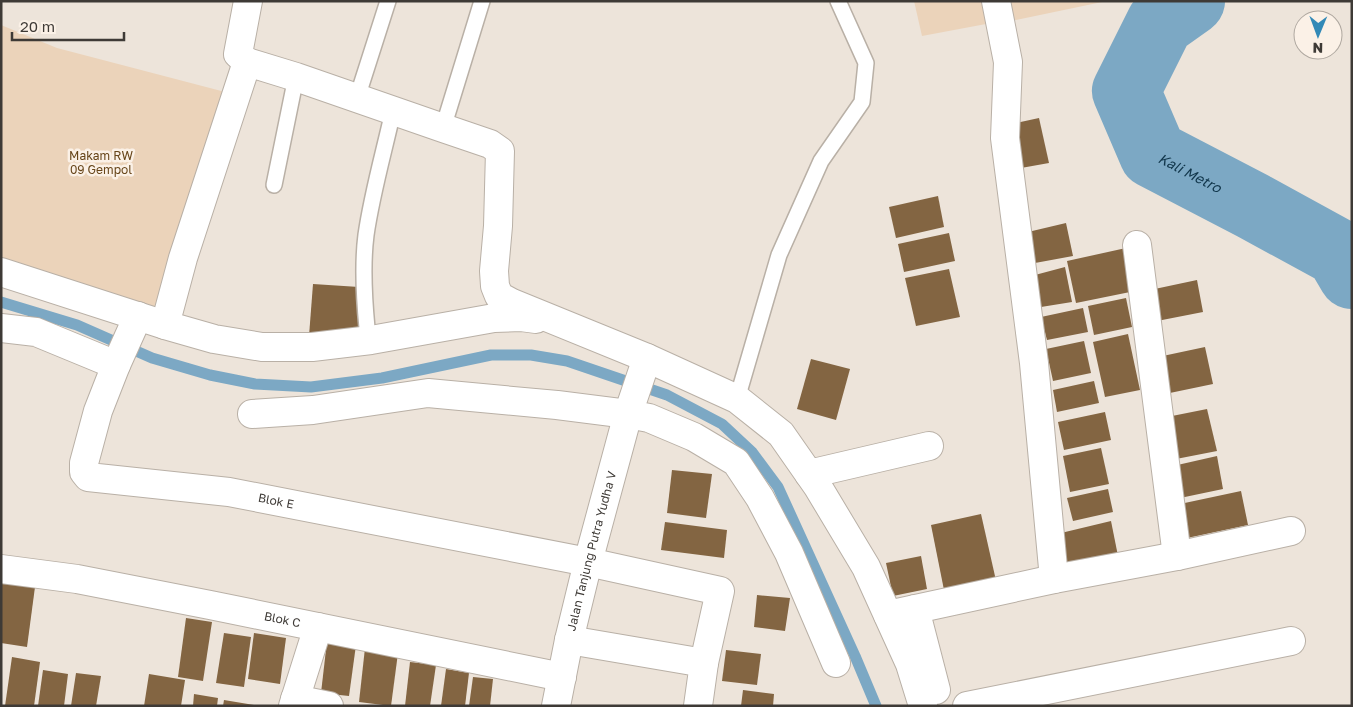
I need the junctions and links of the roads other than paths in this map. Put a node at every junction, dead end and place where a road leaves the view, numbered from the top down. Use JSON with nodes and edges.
{"nodes":[{"id":1,"x":248,"y":1,"type":"edge"},
{"id":2,"x":388,"y":1,"type":"edge"},
{"id":3,"x":482,"y":1,"type":"edge"},
{"id":4,"x":838,"y":1,"type":"edge"},
{"id":5,"x":996,"y":1,"type":"edge"},
{"id":6,"x":247,"y":62,"type":"junction"},
{"id":7,"x":296,"y":77,"type":"junction"},
{"id":8,"x":357,"y":98,"type":"junction"},
{"id":9,"x":394,"y":110,"type":"junction"},
{"id":10,"x":443,"y":128,"type":"junction"},
{"id":11,"x":274,"y":185,"type":"dead end"},
{"id":12,"x":1137,"y":245,"type":"dead end"},
{"id":13,"x":1,"y":272,"type":"edge"},
{"id":14,"x":559,"y":322,"type":"junction"},
{"id":15,"x":134,"y":324,"type":"junction"},
{"id":16,"x":165,"y":326,"type":"junction"},
{"id":17,"x":1,"y":328,"type":"edge"},
{"id":18,"x":367,"y":328,"type":"dead end"},
{"id":19,"x":118,"y":361,"type":"junction"},
{"id":20,"x":645,"y":363,"type":"junction"},
{"id":21,"x":737,"y":399,"type":"junction"},
{"id":22,"x":631,"y":406,"type":"junction"},
{"id":23,"x":252,"y":414,"type":"dead end"},
{"id":24,"x":929,"y":446,"type":"dead end"},
{"id":25,"x":809,"y":474,"type":"junction"},
{"id":26,"x":1291,"y":532,"type":"dead end"},
{"id":27,"x":1177,"y":556,"type":"junction"},
{"id":28,"x":588,"y":562,"type":"junction"},
{"id":29,"x":1,"y":569,"type":"edge"},
{"id":30,"x":1054,"y":579,"type":"junction"},
{"id":31,"x":915,"y":609,"type":"junction"},
{"id":32,"x":888,"y":615,"type":"junction"},
{"id":33,"x":318,"y":627,"type":"junction"},
{"id":34,"x":569,"y":640,"type":"junction"},
{"id":35,"x":1291,"y":641,"type":"dead end"},
{"id":36,"x":704,"y":663,"type":"junction"},
{"id":37,"x":836,"y":663,"type":"dead end"},
{"id":38,"x":562,"y":677,"type":"junction"},
{"id":39,"x":294,"y":702,"type":"edge"},
{"id":40,"x":329,"y":706,"type":"edge"},
{"id":41,"x":556,"y":706,"type":"edge"},
{"id":42,"x":698,"y":706,"type":"edge"},
{"id":43,"x":923,"y":706,"type":"edge"},
{"id":44,"x":940,"y":706,"type":"edge"},
{"id":45,"x":968,"y":706,"type":"edge"}],
"edges":[{"from":1,"to":6,"type":"street"},
{"from":2,"to":8,"type":"lane"},
{"from":3,"to":10,"type":"lane"},
{"from":4,"to":21,"type":"lane"},
{"from":5,"to":30,"type":"street"},
{"from":6,"to":7,"type":"street"},
{"from":6,"to":16,"type":"street"},
{"from":7,"to":8,"type":"street"},
{"from":7,"to":11,"type":"lane"},
{"from":8,"to":9,"type":"street"},
{"from":9,"to":10,"type":"street"},
{"from":9,"to":18,"type":"lane"},
{"from":10,"to":14,"type":"street"},
{"from":12,"to":27,"type":"street"},
{"from":13,"to":15,"type":"street"},
{"from":14,"to":16,"type":"street"},
{"from":14,"to":20,"type":"street"},
{"from":15,"to":16,"type":"street"},
{"from":15,"to":19,"type":"street"},
{"from":17,"to":19,"type":"street"},
{"from":19,"to":28,"type":"street","name":"Blok E"},
{"from":20,"to":21,"type":"street"},
{"from":20,"to":22,"type":"street","name":"Jalan Tanjung Putra Yudha V"},
{"from":21,"to":25,"type":"street"},
{"from":22,"to":23,"type":"street"},
{"from":22,"to":28,"type":"street","name":"Jalan Tanjung Putra Yudha V"},
{"from":22,"to":37,"type":"street"},
{"from":24,"to":25,"type":"street"},
{"from":25,"to":32,"type":"street"},
{"from":26,"to":27,"type":"street"},
{"from":27,"to":30,"type":"street"},
{"from":28,"to":34,"type":"street","name":"Jalan Tanjung Putra Yudha V"},
{"from":28,"to":36,"type":"street"},
{"from":29,"to":33,"type":"street","name":"Blok C"},
{"from":30,"to":31,"type":"street"},
{"from":31,"to":32,"type":"street"},
{"from":31,"to":44,"type":"street"},
{"from":32,"to":43,"type":"street"},
{"from":33,"to":38,"type":"street","name":"Blok C"},
{"from":33,"to":39,"type":"street"},
{"from":34,"to":36,"type":"street"},
{"from":34,"to":38,"type":"street","name":"Jalan Tanjung Putra Yudha V"},
{"from":35,"to":45,"type":"street"},
{"from":36,"to":42,"type":"street"},
{"from":38,"to":41,"type":"street","name":"Jalan Tanjung Putra Yudha V"},
{"from":39,"to":40,"type":"street"}]}
